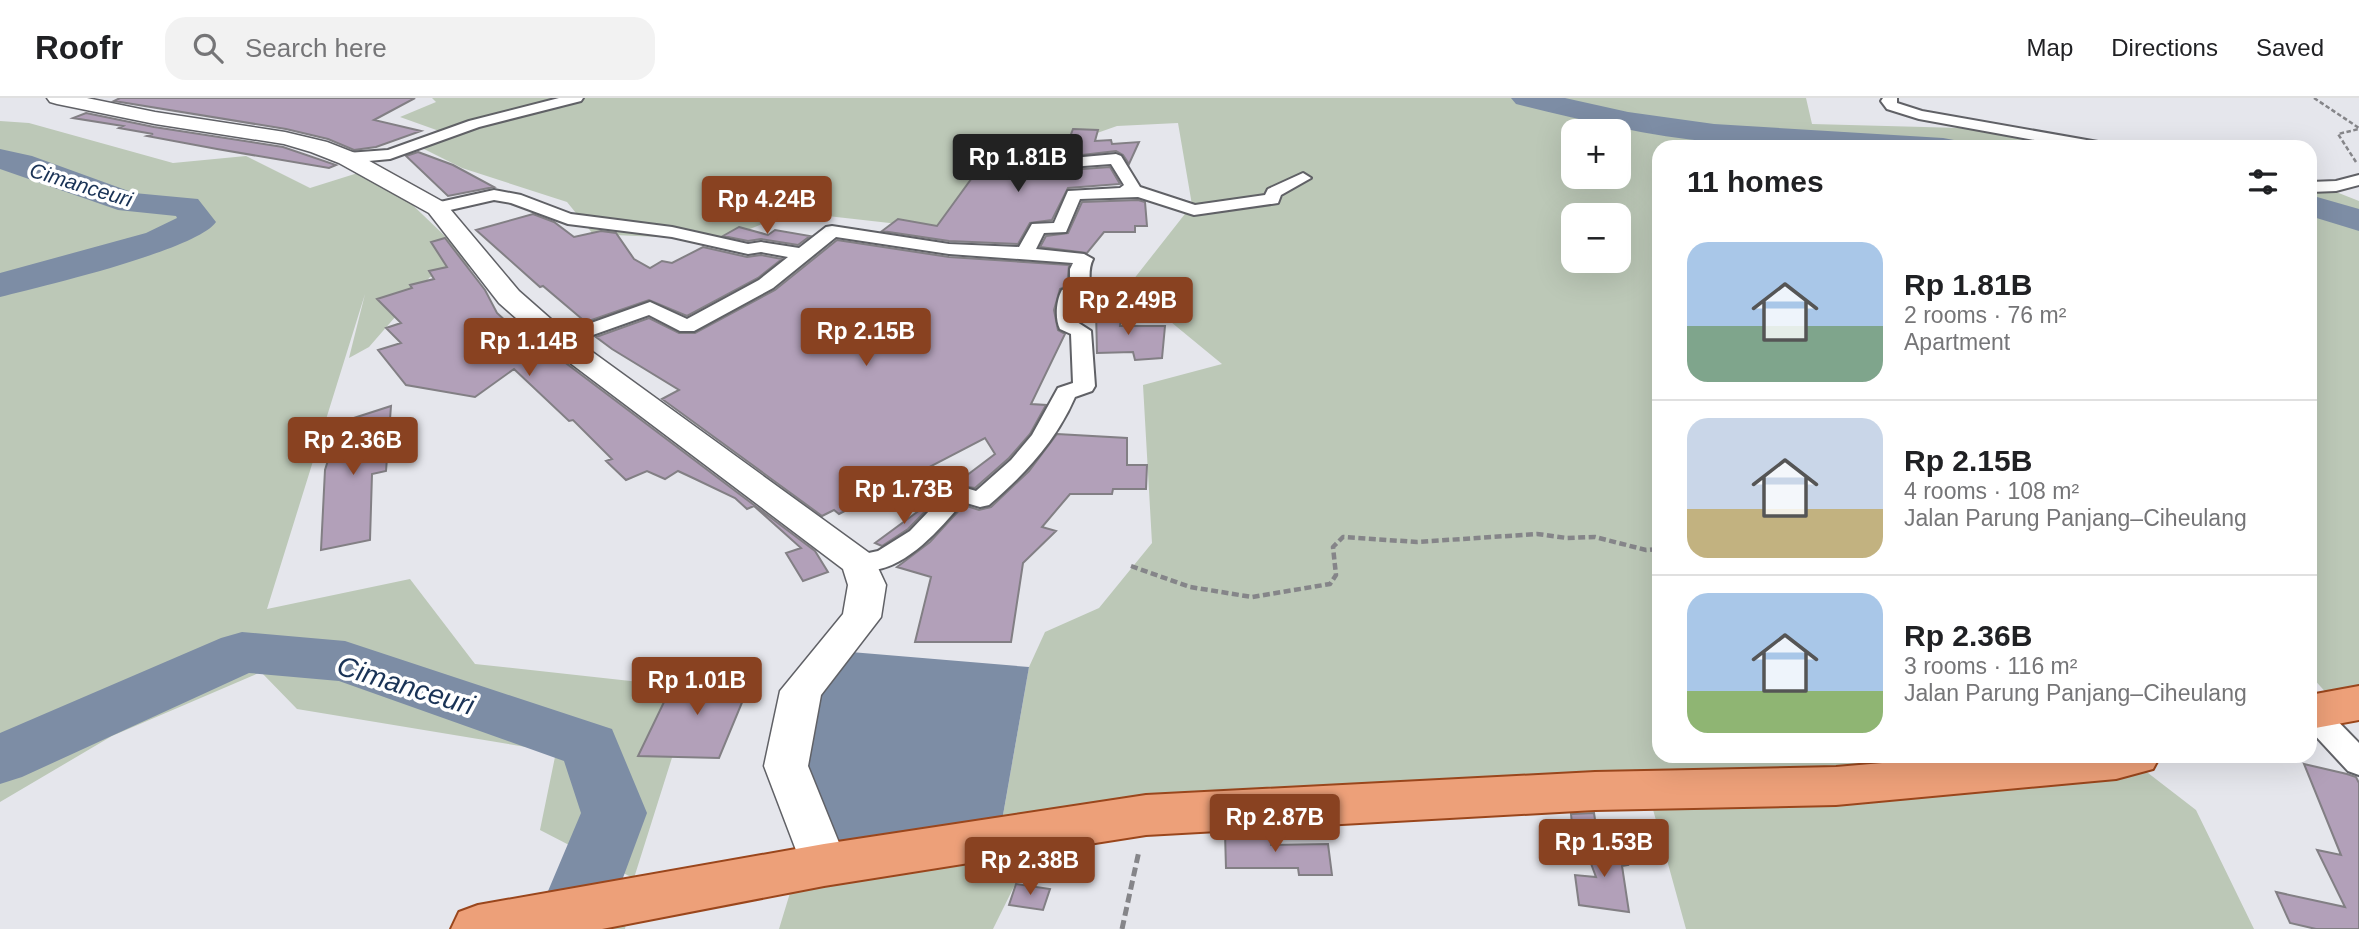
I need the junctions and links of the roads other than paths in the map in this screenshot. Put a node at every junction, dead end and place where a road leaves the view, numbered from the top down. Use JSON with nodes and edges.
{"nodes":[{"id":1,"x":57,"y":98,"type":"edge"},
{"id":2,"x":576,"y":98,"type":"edge"},
{"id":3,"x":1890,"y":98,"type":"edge"},
{"id":4,"x":2059,"y":140,"type":"edge"},
{"id":5,"x":347,"y":158,"type":"junction"},
{"id":6,"x":1056,"y":163,"type":"dead end"},
{"id":7,"x":1303,"y":178,"type":"dead end"},
{"id":8,"x":2359,"y":180,"type":"edge"},
{"id":9,"x":2317,"y":187,"type":"edge"},
{"id":10,"x":1124,"y":193,"type":"junction"},
{"id":11,"x":437,"y":208,"type":"junction"},
{"id":12,"x":1025,"y":253,"type":"junction"},
{"id":13,"x":803,"y":254,"type":"junction"},
{"id":14,"x":559,"y":341,"type":"junction"},
{"id":15,"x":859,"y":563,"type":"junction"},
{"id":16,"x":2359,"y":703,"type":"edge"},
{"id":17,"x":2317,"y":711,"type":"edge"},
{"id":18,"x":2317,"y":719,"type":"edge"},
{"id":19,"x":2094,"y":763,"type":"edge"},
{"id":20,"x":2359,"y":763,"type":"edge"},
{"id":21,"x":824,"y":865,"type":"junction"},
{"id":22,"x":490,"y":927,"type":"edge"}],
"edges":[{"from":1,"to":5,"type":"street"},
{"from":2,"to":5,"type":"street"},
{"from":3,"to":4,"type":"street"},
{"from":5,"to":11,"type":"street"},
{"from":6,"to":10,"type":"street"},
{"from":7,"to":10,"type":"street"},
{"from":8,"to":9,"type":"street"},
{"from":10,"to":12,"type":"street"},
{"from":11,"to":13,"type":"street"},
{"from":11,"to":14,"type":"street"},
{"from":12,"to":13,"type":"street"},
{"from":12,"to":15,"type":"street"},
{"from":13,"to":14,"type":"street"},
{"from":14,"to":15,"type":"street"},
{"from":15,"to":21,"type":"street"},
{"from":16,"to":17,"type":"main road"},
{"from":18,"to":20,"type":"street"},
{"from":19,"to":21,"type":"main road"},
{"from":21,"to":22,"type":"main road"}]}
